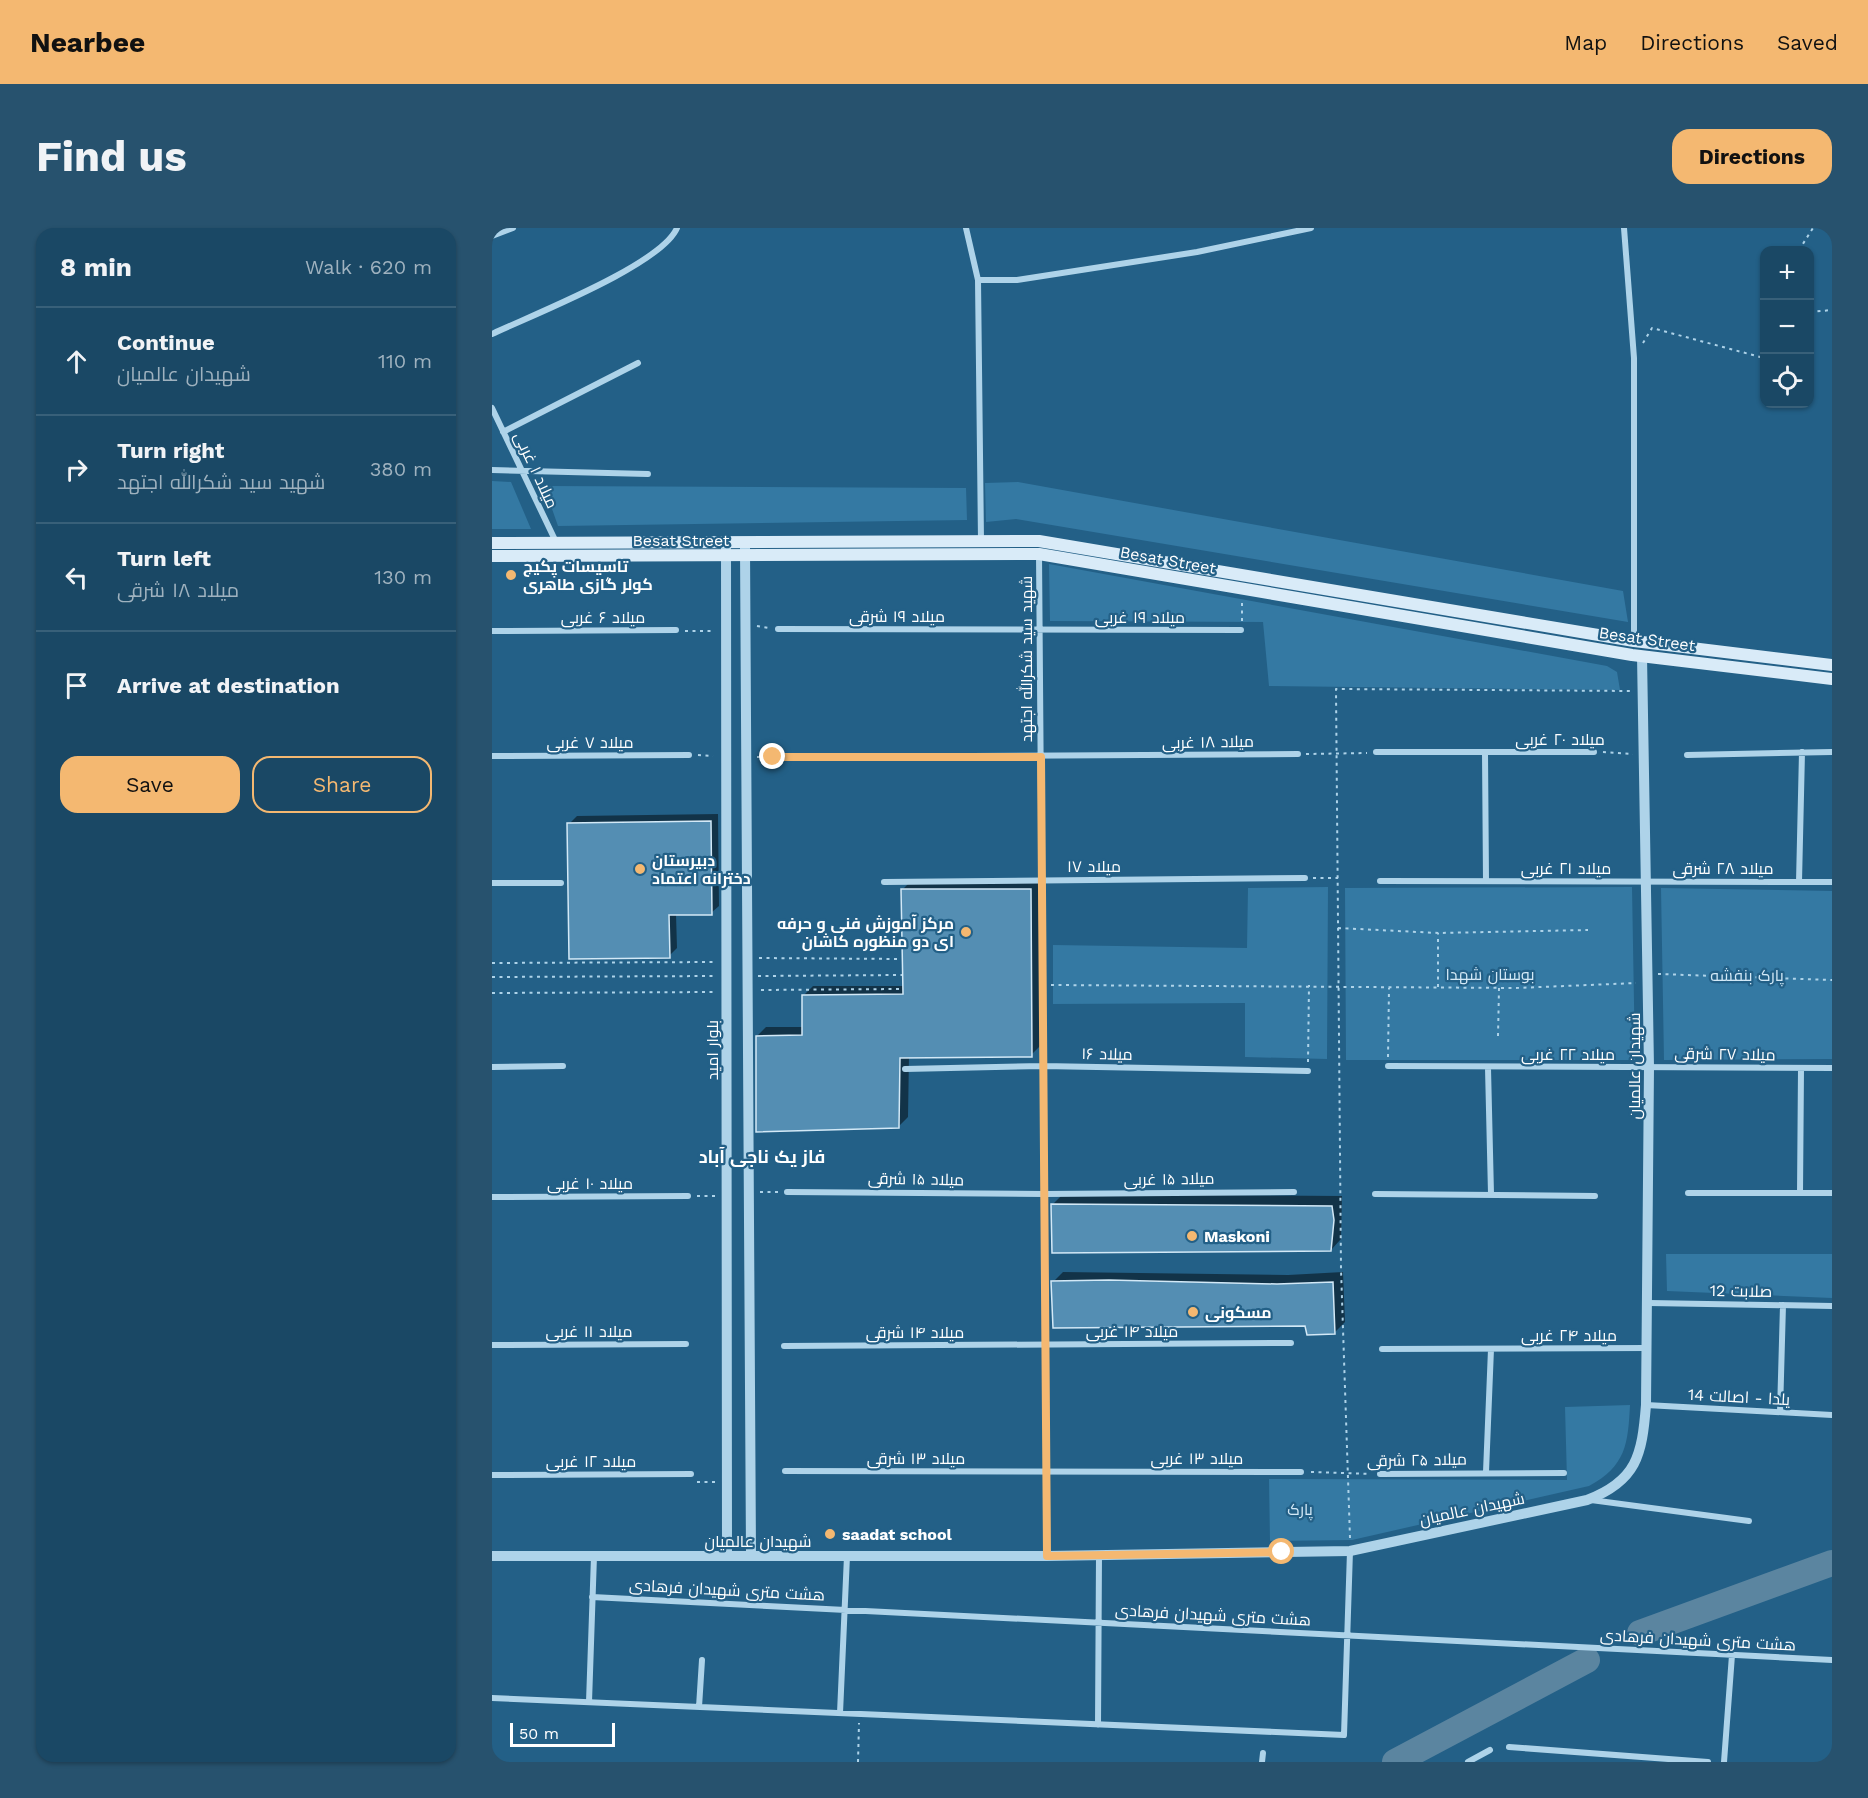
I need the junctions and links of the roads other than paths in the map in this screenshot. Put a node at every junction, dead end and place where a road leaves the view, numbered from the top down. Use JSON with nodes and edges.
{"nodes":[{"id":1,"x":513,"y":228,"type":"edge"},
{"id":2,"x":677,"y":228,"type":"edge"},
{"id":3,"x":966,"y":228,"type":"edge"},
{"id":4,"x":1311,"y":228,"type":"edge"},
{"id":5,"x":1624,"y":228,"type":"edge"},
{"id":6,"x":492,"y":236,"type":"edge"},
{"id":7,"x":978,"y":279,"type":"junction"},
{"id":8,"x":492,"y":334,"type":"edge"},
{"id":9,"x":638,"y":363,"type":"dead end"},
{"id":10,"x":492,"y":408,"type":"edge"},
{"id":11,"x":503,"y":432,"type":"junction"},
{"id":12,"x":492,"y":470,"type":"edge"},
{"id":13,"x":522,"y":471,"type":"junction"},
{"id":14,"x":648,"y":474,"type":"dead end"},
{"id":15,"x":981,"y":541,"type":"junction"},
{"id":16,"x":556,"y":542,"type":"junction"},
{"id":17,"x":492,"y":543,"type":"edge"},
{"id":18,"x":726,"y":544,"type":"junction"},
{"id":19,"x":745,"y":544,"type":"junction"},
{"id":20,"x":1039,"y":554,"type":"junction"},
{"id":21,"x":492,"y":556,"type":"edge"},
{"id":22,"x":726,"y":557,"type":"junction"},
{"id":23,"x":745,"y":557,"type":"junction"},
{"id":24,"x":778,"y":629,"type":"road end"},
{"id":25,"x":676,"y":630,"type":"road end"},
{"id":26,"x":1242,"y":630,"type":"road end"},
{"id":27,"x":1040,"y":631,"type":"junction"},
{"id":28,"x":492,"y":632,"type":"edge"},
{"id":29,"x":1634,"y":642,"type":"junction"},
{"id":30,"x":1642,"y":656,"type":"junction"},
{"id":31,"x":1832,"y":665,"type":"edge"},
{"id":32,"x":1832,"y":679,"type":"edge"},
{"id":33,"x":1376,"y":752,"type":"road end"},
{"id":34,"x":1485,"y":752,"type":"junction"},
{"id":35,"x":1594,"y":752,"type":"road end"},
{"id":36,"x":1802,"y":752,"type":"junction"},
{"id":37,"x":1832,"y":753,"type":"edge"},
{"id":38,"x":1298,"y":754,"type":"road end"},
{"id":39,"x":689,"y":755,"type":"road end"},
{"id":40,"x":1687,"y":755,"type":"dead end"},
{"id":41,"x":492,"y":756,"type":"edge"},
{"id":42,"x":791,"y":757,"type":"road end"},
{"id":43,"x":1041,"y":757,"type":"junction"},
{"id":44,"x":1305,"y":878,"type":"road end"},
{"id":45,"x":1042,"y":880,"type":"junction"},
{"id":46,"x":1380,"y":881,"type":"dead end"},
{"id":47,"x":1486,"y":881,"type":"junction"},
{"id":48,"x":1646,"y":881,"type":"junction"},
{"id":49,"x":884,"y":882,"type":"dead end"},
{"id":50,"x":1799,"y":882,"type":"junction"},
{"id":51,"x":1832,"y":882,"type":"edge"},
{"id":52,"x":492,"y":883,"type":"edge"},
{"id":53,"x":561,"y":883,"type":"dead end"},
{"id":54,"x":747,"y":932,"type":"junction"},
{"id":55,"x":727,"y":934,"type":"junction"},
{"id":56,"x":727,"y":1014,"type":"junction"},
{"id":57,"x":747,"y":1014,"type":"junction"},
{"id":58,"x":563,"y":1066,"type":"dead end"},
{"id":59,"x":1043,"y":1066,"type":"junction"},
{"id":60,"x":1388,"y":1066,"type":"road end"},
{"id":61,"x":492,"y":1067,"type":"edge"},
{"id":62,"x":1649,"y":1067,"type":"junction"},
{"id":63,"x":1488,"y":1068,"type":"junction"},
{"id":64,"x":1832,"y":1068,"type":"edge"},
{"id":65,"x":905,"y":1069,"type":"dead end"},
{"id":66,"x":1801,"y":1069,"type":"junction"},
{"id":67,"x":1308,"y":1071,"type":"road end"},
{"id":68,"x":788,"y":1192,"type":"road end"},
{"id":69,"x":1294,"y":1192,"type":"dead end"},
{"id":70,"x":1688,"y":1193,"type":"dead end"},
{"id":71,"x":1800,"y":1193,"type":"junction"},
{"id":72,"x":1832,"y":1193,"type":"edge"},
{"id":73,"x":1044,"y":1194,"type":"junction"},
{"id":74,"x":1375,"y":1194,"type":"dead end"},
{"id":75,"x":1491,"y":1194,"type":"junction"},
{"id":76,"x":688,"y":1196,"type":"road end"},
{"id":77,"x":1595,"y":1196,"type":"dead end"},
{"id":78,"x":492,"y":1197,"type":"edge"},
{"id":79,"x":1649,"y":1303,"type":"junction"},
{"id":80,"x":1783,"y":1305,"type":"junction"},
{"id":81,"x":1832,"y":1306,"type":"edge"},
{"id":82,"x":1291,"y":1343,"type":"dead end"},
{"id":83,"x":686,"y":1344,"type":"dead end"},
{"id":84,"x":1045,"y":1345,"type":"junction"},
{"id":85,"x":492,"y":1346,"type":"edge"},
{"id":86,"x":784,"y":1346,"type":"dead end"},
{"id":87,"x":1491,"y":1348,"type":"junction"},
{"id":88,"x":1647,"y":1348,"type":"junction"},
{"id":89,"x":1382,"y":1349,"type":"dead end"},
{"id":90,"x":1646,"y":1406,"type":"junction"},
{"id":91,"x":1780,"y":1412,"type":"junction"},
{"id":92,"x":1832,"y":1415,"type":"edge"},
{"id":93,"x":785,"y":1471,"type":"dead end"},
{"id":94,"x":1046,"y":1471,"type":"junction"},
{"id":95,"x":1301,"y":1472,"type":"road end"},
{"id":96,"x":1486,"y":1472,"type":"junction"},
{"id":97,"x":1564,"y":1473,"type":"dead end"},
{"id":98,"x":691,"y":1474,"type":"road end"},
{"id":99,"x":1380,"y":1474,"type":"road end"},
{"id":100,"x":492,"y":1475,"type":"edge"},
{"id":101,"x":1587,"y":1500,"type":"junction"},
{"id":102,"x":1749,"y":1521,"type":"dead end"},
{"id":103,"x":1350,"y":1546,"type":"junction"},
{"id":104,"x":594,"y":1555,"type":"junction"},
{"id":105,"x":751,"y":1555,"type":"junction"},
{"id":106,"x":1100,"y":1555,"type":"junction"},
{"id":107,"x":492,"y":1556,"type":"edge"},
{"id":108,"x":727,"y":1556,"type":"junction"},
{"id":109,"x":847,"y":1556,"type":"junction"},
{"id":110,"x":1047,"y":1556,"type":"junction"},
{"id":111,"x":592,"y":1597,"type":"junction"},
{"id":112,"x":844,"y":1610,"type":"junction"},
{"id":113,"x":1098,"y":1623,"type":"junction"},
{"id":114,"x":1348,"y":1635,"type":"junction"},
{"id":115,"x":1731,"y":1655,"type":"junction"},
{"id":116,"x":702,"y":1660,"type":"dead end"},
{"id":117,"x":1832,"y":1660,"type":"edge"},
{"id":118,"x":492,"y":1698,"type":"edge"},
{"id":119,"x":589,"y":1702,"type":"junction"},
{"id":120,"x":699,"y":1707,"type":"junction"},
{"id":121,"x":840,"y":1713,"type":"junction"},
{"id":122,"x":1098,"y":1725,"type":"junction"},
{"id":123,"x":1509,"y":1747,"type":"dead end"},
{"id":124,"x":1490,"y":1750,"type":"dead end"},
{"id":125,"x":1263,"y":1753,"type":"dead end"},
{"id":126,"x":1262,"y":1762,"type":"edge"},
{"id":127,"x":1468,"y":1762,"type":"edge"},
{"id":128,"x":1708,"y":1762,"type":"edge"},
{"id":129,"x":1724,"y":1762,"type":"edge"}],
"edges":[{"from":1,"to":6,"type":"street"},
{"from":2,"to":8,"type":"street"},
{"from":3,"to":7,"type":"street"},
{"from":4,"to":7,"type":"street"},
{"from":5,"to":29,"type":"street"},
{"from":7,"to":15,"type":"street"},
{"from":9,"to":11,"type":"street"},
{"from":10,"to":11,"type":"street","name":"میلاد ۱ غربی"},
{"from":11,"to":13,"type":"street","name":"میلاد ۱ غربی"},
{"from":12,"to":13,"type":"street"},
{"from":13,"to":14,"type":"street"},
{"from":13,"to":16,"type":"street","name":"میلاد ۱ غربی"},
{"from":15,"to":19,"type":"main road","name":"Besat Street"},
{"from":15,"to":29,"type":"main road","name":"Besat Street"},
{"from":16,"to":17,"type":"main road","name":"Besat Street"},
{"from":16,"to":18,"type":"main road","name":"Besat Street"},
{"from":18,"to":19,"type":"main road","name":"Besat Street"},
{"from":18,"to":22,"type":"street","name":"بلوار امید"},
{"from":19,"to":23,"type":"street"},
{"from":20,"to":23,"type":"main road","name":"Besat Street"},
{"from":20,"to":27,"type":"street","name":"شهید سید شکرالله اجتهد"},
{"from":20,"to":30,"type":"main road","name":"Besat Street"},
{"from":21,"to":22,"type":"main road","name":"Besat Street"},
{"from":22,"to":23,"type":"main road","name":"Besat Street"},
{"from":22,"to":55,"type":"street","name":"بلوار امید"},
{"from":23,"to":54,"type":"street"},
{"from":24,"to":27,"type":"street","name":"میلاد ۱۹ شرقی"},
{"from":25,"to":28,"type":"street","name":"میلاد ۶ غربی"},
{"from":26,"to":27,"type":"street","name":"میلاد ۱۹ غربی"},
{"from":27,"to":43,"type":"street","name":"شهید سید شکرالله اجتهد"},
{"from":29,"to":31,"type":"main road","name":"Besat Street"},
{"from":30,"to":32,"type":"main road","name":"Besat Street"},
{"from":30,"to":48,"type":"street","name":"شهیدان عالمیان"},
{"from":33,"to":34,"type":"street","name":"میلاد ۲۰ غربی"},
{"from":34,"to":35,"type":"street","name":"میلاد ۲۰ غربی"},
{"from":34,"to":47,"type":"street"},
{"from":36,"to":37,"type":"street"},
{"from":36,"to":40,"type":"street"},
{"from":36,"to":50,"type":"street"},
{"from":38,"to":43,"type":"street","name":"میلاد ۱۸ غربی"},
{"from":39,"to":41,"type":"street","name":"میلاد ۷ غربی"},
{"from":42,"to":43,"type":"street","name":"میلاد ۱۸ غربی"},
{"from":43,"to":45,"type":"street","name":"شهید سید شکرالله اجتهد"},
{"from":44,"to":45,"type":"street","name":"میلاد ۱۷"},
{"from":45,"to":49,"type":"street","name":"میلاد ۱۷"},
{"from":45,"to":59,"type":"street","name":"شهید سید شکرالله اجتهد"},
{"from":46,"to":47,"type":"street","name":"میلاد ۲۱ غربی"},
{"from":47,"to":48,"type":"street","name":"میلاد ۲۱ غربی"},
{"from":48,"to":50,"type":"street","name":"میلاد ۲۸ شرقی"},
{"from":48,"to":62,"type":"street","name":"شهیدان عالمیان"},
{"from":50,"to":51,"type":"street","name":"میلاد ۲۸ شرقی"},
{"from":52,"to":53,"type":"street"},
{"from":54,"to":55,"type":"street"},
{"from":54,"to":57,"type":"street"},
{"from":55,"to":56,"type":"street","name":"بلوار امید"},
{"from":56,"to":57,"type":"street"},
{"from":56,"to":108,"type":"street","name":"بلوار امید"},
{"from":57,"to":105,"type":"street"},
{"from":58,"to":61,"type":"street"},
{"from":59,"to":65,"type":"street","name":"میلاد ۱۶"},
{"from":59,"to":67,"type":"street","name":"میلاد ۱۶"},
{"from":59,"to":73,"type":"street","name":"شهید سید شکرالله اجتهد"},
{"from":60,"to":63,"type":"street","name":"میلاد ۲۲ غربی"},
{"from":62,"to":63,"type":"street","name":"میلاد ۲۲ غربی"},
{"from":62,"to":66,"type":"street","name":"میلاد ۲۷ شرقی"},
{"from":62,"to":79,"type":"street","name":"شهیدان عالمیان"},
{"from":63,"to":75,"type":"street"},
{"from":64,"to":66,"type":"street","name":"میلاد ۲۷ شرقی"},
{"from":66,"to":71,"type":"street"},
{"from":68,"to":73,"type":"street","name":"میلاد ۱۵ شرقی"},
{"from":69,"to":73,"type":"street","name":"میلاد ۱۵ غربی"},
{"from":70,"to":71,"type":"street"},
{"from":71,"to":72,"type":"street"},
{"from":73,"to":84,"type":"street","name":"شهید سید شکرالله اجتهد"},
{"from":74,"to":75,"type":"street"},
{"from":75,"to":77,"type":"street"},
{"from":76,"to":78,"type":"street","name":"میلاد ۱۰ غربی"},
{"from":79,"to":80,"type":"street","name":"صلابت 12"},
{"from":79,"to":88,"type":"street","name":"شهیدان عالمیان"},
{"from":80,"to":81,"type":"street","name":"صلابت 12"},
{"from":80,"to":91,"type":"street"},
{"from":82,"to":84,"type":"street","name":"میلاد ۱۴ غربی"},
{"from":83,"to":85,"type":"street","name":"میلاد ۱۱ غربی"},
{"from":84,"to":86,"type":"street","name":"میلاد ۱۴ شرقی"},
{"from":84,"to":94,"type":"street","name":"شهید سید شکرالله اجتهد"},
{"from":87,"to":88,"type":"street","name":"میلاد ۲۴ غربی"},
{"from":87,"to":89,"type":"street","name":"میلاد ۲۴ غربی"},
{"from":87,"to":96,"type":"street"},
{"from":88,"to":90,"type":"street","name":"شهیدان عالمیان"},
{"from":90,"to":91,"type":"street","name":"یلدا - اصالت 14"},
{"from":90,"to":101,"type":"street","name":"شهیدان عالمیان"},
{"from":91,"to":92,"type":"street","name":"یلدا - اصالت 14"},
{"from":93,"to":94,"type":"street","name":"میلاد ۱۳ شرقی"},
{"from":94,"to":95,"type":"street","name":"میلاد ۱۳ غربی"},
{"from":94,"to":110,"type":"street","name":"شهید سید شکرالله اجتهد"},
{"from":96,"to":97,"type":"street","name":"میلاد ۲۵ شرقی"},
{"from":96,"to":99,"type":"street","name":"میلاد ۲۵ شرقی"},
{"from":98,"to":100,"type":"street","name":"میلاد ۱۲ غربی"},
{"from":101,"to":102,"type":"street"},
{"from":101,"to":103,"type":"street","name":"شهیدان عالمیان"},
{"from":103,"to":106,"type":"street","name":"شهیدان عالمیان"},
{"from":103,"to":114,"type":"street"},
{"from":104,"to":107,"type":"street","name":"شهیدان عالمیان"},
{"from":104,"to":108,"type":"street","name":"شهیدان عالمیان"},
{"from":104,"to":111,"type":"street"},
{"from":105,"to":108,"type":"street","name":"شهیدان عالمیان"},
{"from":105,"to":109,"type":"street","name":"شهیدان عالمیان"},
{"from":106,"to":110,"type":"street","name":"شهیدان عالمیان"},
{"from":106,"to":113,"type":"street"},
{"from":109,"to":110,"type":"street","name":"شهیدان عالمیان"},
{"from":109,"to":112,"type":"street"},
{"from":111,"to":112,"type":"street","name":"هشت متری شهیدان فرهادی"},
{"from":111,"to":119,"type":"street"},
{"from":112,"to":113,"type":"street","name":"هشت متری شهیدان فرهادی"},
{"from":112,"to":121,"type":"street"},
{"from":113,"to":114,"type":"street","name":"هشت متری شهیدان فرهادی"},
{"from":113,"to":122,"type":"street"},
{"from":114,"to":115,"type":"street","name":"هشت متری شهیدان فرهادی"},
{"from":114,"to":122,"type":"street"},
{"from":115,"to":117,"type":"street","name":"هشت متری شهیدان فرهادی"},
{"from":115,"to":129,"type":"street"},
{"from":116,"to":120,"type":"street"},
{"from":118,"to":119,"type":"street"},
{"from":119,"to":120,"type":"street"},
{"from":120,"to":121,"type":"street"},
{"from":121,"to":122,"type":"street"},
{"from":123,"to":128,"type":"street"},
{"from":124,"to":127,"type":"street"},
{"from":125,"to":126,"type":"street"}]}
